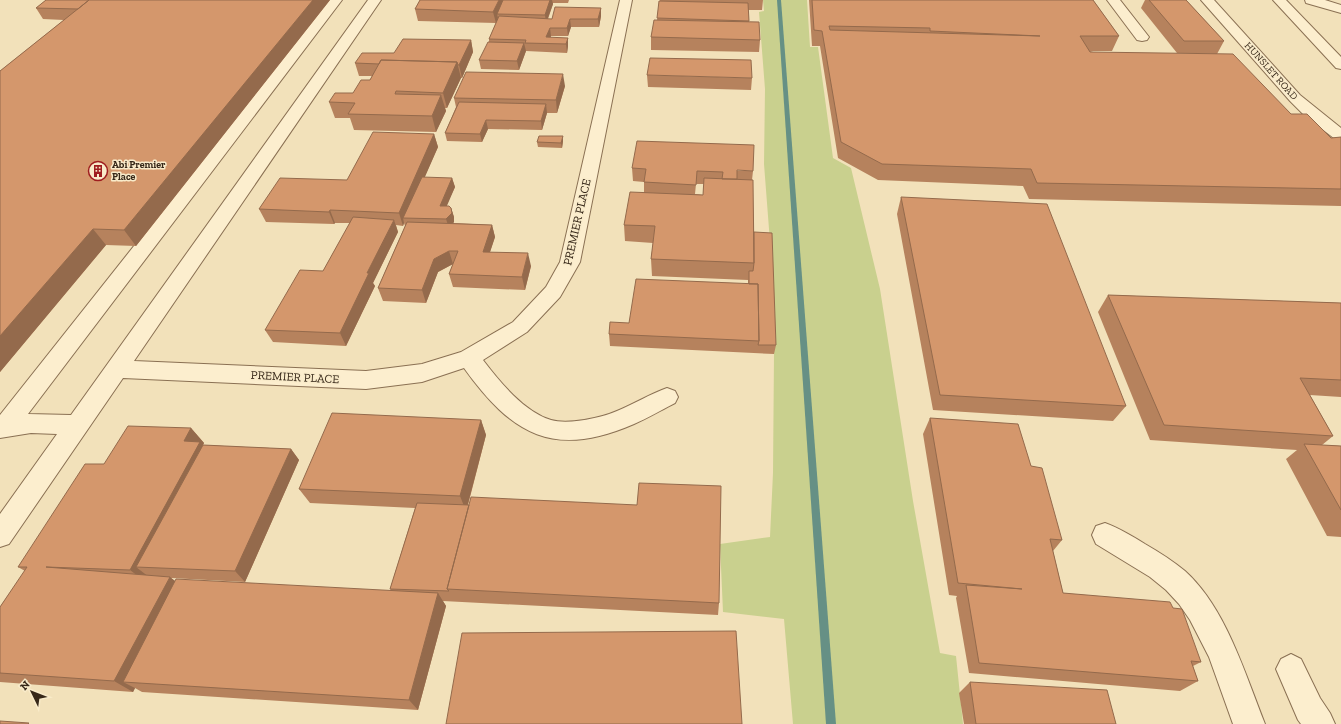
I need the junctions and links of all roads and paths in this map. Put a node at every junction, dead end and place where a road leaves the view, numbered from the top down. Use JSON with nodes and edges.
{"nodes":[{"id":1,"x":336,"y":0,"type":"edge"},
{"id":2,"x":375,"y":0,"type":"edge"},
{"id":3,"x":626,"y":0,"type":"edge"},
{"id":4,"x":1113,"y":0,"type":"edge"},
{"id":5,"x":1206,"y":0,"type":"edge"},
{"id":6,"x":1279,"y":0,"type":"edge"},
{"id":7,"x":1311,"y":0,"type":"edge"},
{"id":8,"x":1341,"y":9,"type":"edge"},
{"id":9,"x":1142,"y":38,"type":"dead end"},
{"id":10,"x":1248,"y":64,"type":"dead end"},
{"id":11,"x":1264,"y":64,"type":"junction"},
{"id":12,"x":1341,"y":65,"type":"edge"},
{"id":13,"x":1341,"y":136,"type":"edge"},
{"id":14,"x":469,"y":358,"type":"junction"},
{"id":15,"x":116,"y":369,"type":"junction"},
{"id":16,"x":667,"y":397,"type":"dead end"},
{"id":17,"x":76,"y":425,"type":"junction"},
{"id":18,"x":2,"y":428,"type":"edge"},
{"id":19,"x":1105,"y":534,"type":"dead end"},
{"id":20,"x":0,"y":535,"type":"edge"},
{"id":21,"x":1291,"y":668,"type":"dead end"},
{"id":22,"x":1249,"y":724,"type":"edge"},
{"id":23,"x":1319,"y":724,"type":"edge"}],
"edges":[{"from":1,"to":18,"type":"street"},
{"from":2,"to":15,"type":"street"},
{"from":3,"to":14,"type":"street","name":"PREMIER PLACE"},
{"from":4,"to":9,"type":"street"},
{"from":5,"to":11,"type":"street","name":"HUNSLET ROAD"},
{"from":6,"to":12,"type":"street"},
{"from":7,"to":8,"type":"street"},
{"from":10,"to":11,"type":"street"},
{"from":11,"to":13,"type":"street","name":"HUNSLET ROAD"},
{"from":14,"to":15,"type":"street","name":"PREMIER PLACE"},
{"from":14,"to":16,"type":"street"},
{"from":15,"to":17,"type":"street"},
{"from":17,"to":18,"type":"street"},
{"from":17,"to":20,"type":"street"},
{"from":19,"to":22,"type":"street"},
{"from":21,"to":23,"type":"street"}]}
